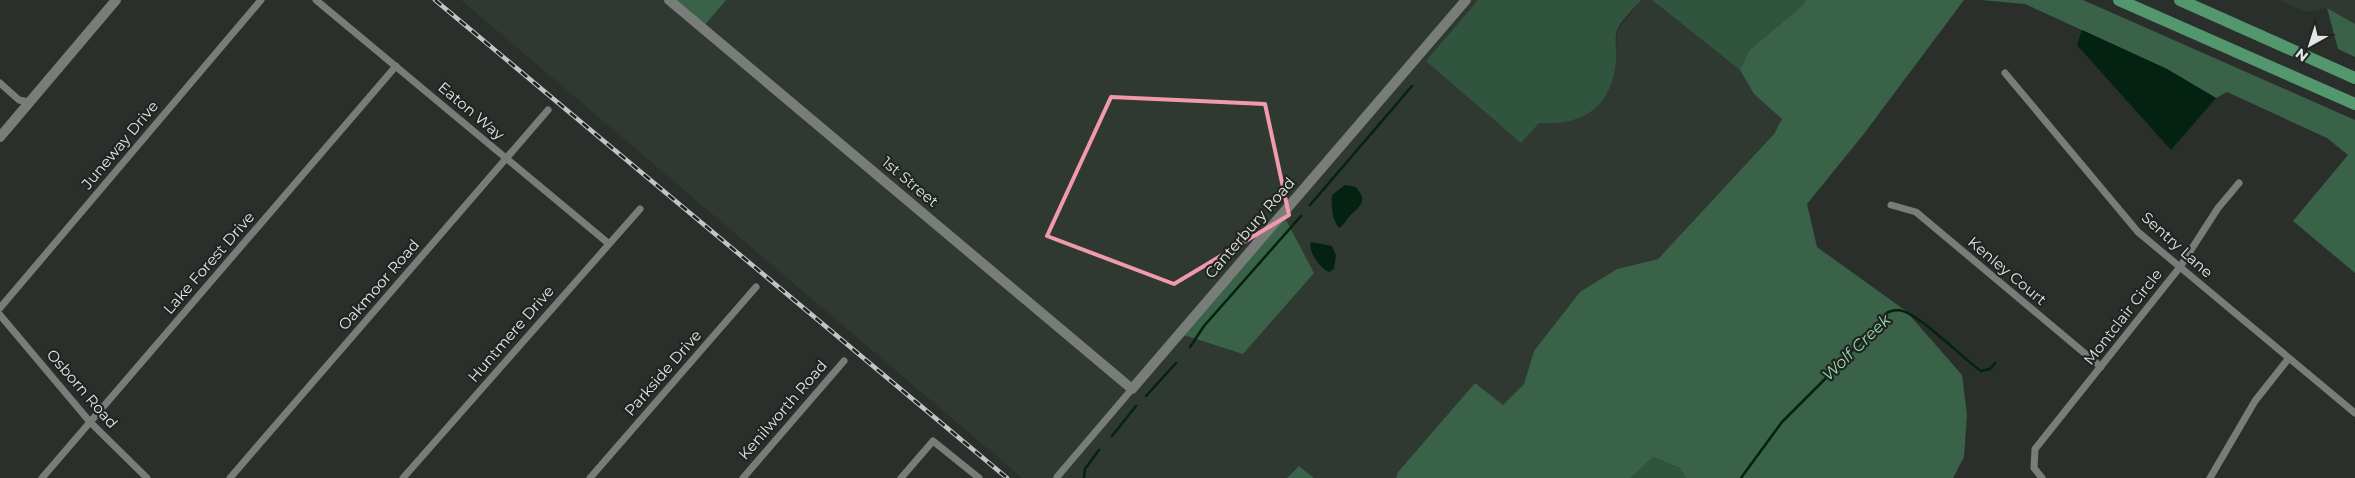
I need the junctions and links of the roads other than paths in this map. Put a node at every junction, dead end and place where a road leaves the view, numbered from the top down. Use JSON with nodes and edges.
{"nodes":[{"id":1,"x":116,"y":0,"type":"edge"},
{"id":2,"x":260,"y":0,"type":"edge"},
{"id":3,"x":316,"y":0,"type":"edge"},
{"id":4,"x":669,"y":0,"type":"edge"},
{"id":5,"x":1466,"y":0,"type":"edge"},
{"id":6,"x":2119,"y":0,"type":"edge"},
{"id":7,"x":2180,"y":0,"type":"edge"},
{"id":8,"x":396,"y":66,"type":"junction"},
{"id":9,"x":2005,"y":73,"type":"dead end"},
{"id":10,"x":2355,"y":78,"type":"edge"},
{"id":11,"x":0,"y":83,"type":"edge"},
{"id":12,"x":29,"y":102,"type":"junction"},
{"id":13,"x":2355,"y":104,"type":"edge"},
{"id":14,"x":548,"y":110,"type":"dead end"},
{"id":15,"x":0,"y":137,"type":"edge"},
{"id":16,"x":507,"y":159,"type":"junction"},
{"id":17,"x":2239,"y":183,"type":"dead end"},
{"id":18,"x":1891,"y":205,"type":"dead end"},
{"id":19,"x":640,"y":208,"type":"dead end"},
{"id":20,"x":608,"y":243,"type":"junction"},
{"id":21,"x":2180,"y":267,"type":"junction"},
{"id":22,"x":756,"y":287,"type":"dead end"},
{"id":23,"x":0,"y":308,"type":"edge"},
{"id":24,"x":0,"y":315,"type":"edge"},
{"id":25,"x":2289,"y":358,"type":"junction"},
{"id":26,"x":844,"y":361,"type":"dead end"},
{"id":27,"x":2101,"y":367,"type":"junction"},
{"id":28,"x":1132,"y":389,"type":"junction"},
{"id":29,"x":2355,"y":413,"type":"edge"},
{"id":30,"x":90,"y":422,"type":"junction"},
{"id":31,"x":1057,"y":477,"type":"dead end"},
{"id":32,"x":42,"y":478,"type":"edge"},
{"id":33,"x":147,"y":478,"type":"edge"},
{"id":34,"x":230,"y":478,"type":"edge"},
{"id":35,"x":403,"y":478,"type":"edge"},
{"id":36,"x":590,"y":478,"type":"edge"},
{"id":37,"x":743,"y":478,"type":"edge"},
{"id":38,"x":901,"y":478,"type":"edge"},
{"id":39,"x":979,"y":478,"type":"edge"},
{"id":40,"x":2042,"y":478,"type":"edge"},
{"id":41,"x":2210,"y":478,"type":"edge"}],
"edges":[{"from":1,"to":12,"type":"street"},
{"from":2,"to":23,"type":"street","name":"Juneway Drive"},
{"from":3,"to":8,"type":"street","name":"Eaton Way"},
{"from":4,"to":28,"type":"street","name":"1st Street"},
{"from":5,"to":28,"type":"street","name":"Canterbury Road"},
{"from":6,"to":13,"type":"highway"},
{"from":7,"to":10,"type":"highway"},
{"from":8,"to":16,"type":"street","name":"Eaton Way"},
{"from":8,"to":30,"type":"street","name":"Lake Forest Drive"},
{"from":9,"to":21,"type":"street","name":"Sentry Lane"},
{"from":11,"to":12,"type":"street"},
{"from":12,"to":15,"type":"street"},
{"from":14,"to":16,"type":"street","name":"Oakmoor Road"},
{"from":16,"to":20,"type":"street","name":"Eaton Way"},
{"from":16,"to":34,"type":"street","name":"Oakmoor Road"},
{"from":17,"to":21,"type":"street","name":"Montclair Circle"},
{"from":18,"to":27,"type":"street","name":"Kenley Court"},
{"from":19,"to":20,"type":"street","name":"Huntmere Drive"},
{"from":20,"to":35,"type":"street","name":"Huntmere Drive"},
{"from":21,"to":25,"type":"street","name":"Sentry Lane"},
{"from":21,"to":27,"type":"street","name":"Montclair Circle"},
{"from":22,"to":36,"type":"street","name":"Parkside Drive"},
{"from":24,"to":30,"type":"street","name":"Osborn Road"},
{"from":25,"to":29,"type":"street","name":"Sentry Lane"},
{"from":25,"to":41,"type":"street"},
{"from":26,"to":37,"type":"street","name":"Kenilworth Road"},
{"from":27,"to":40,"type":"street","name":"Montclair Circle"},
{"from":28,"to":31,"type":"street","name":"Canterbury Road"},
{"from":30,"to":32,"type":"street","name":"Lake Forest Drive"},
{"from":30,"to":33,"type":"street","name":"Osborn Road"},
{"from":38,"to":39,"type":"street"}]}
